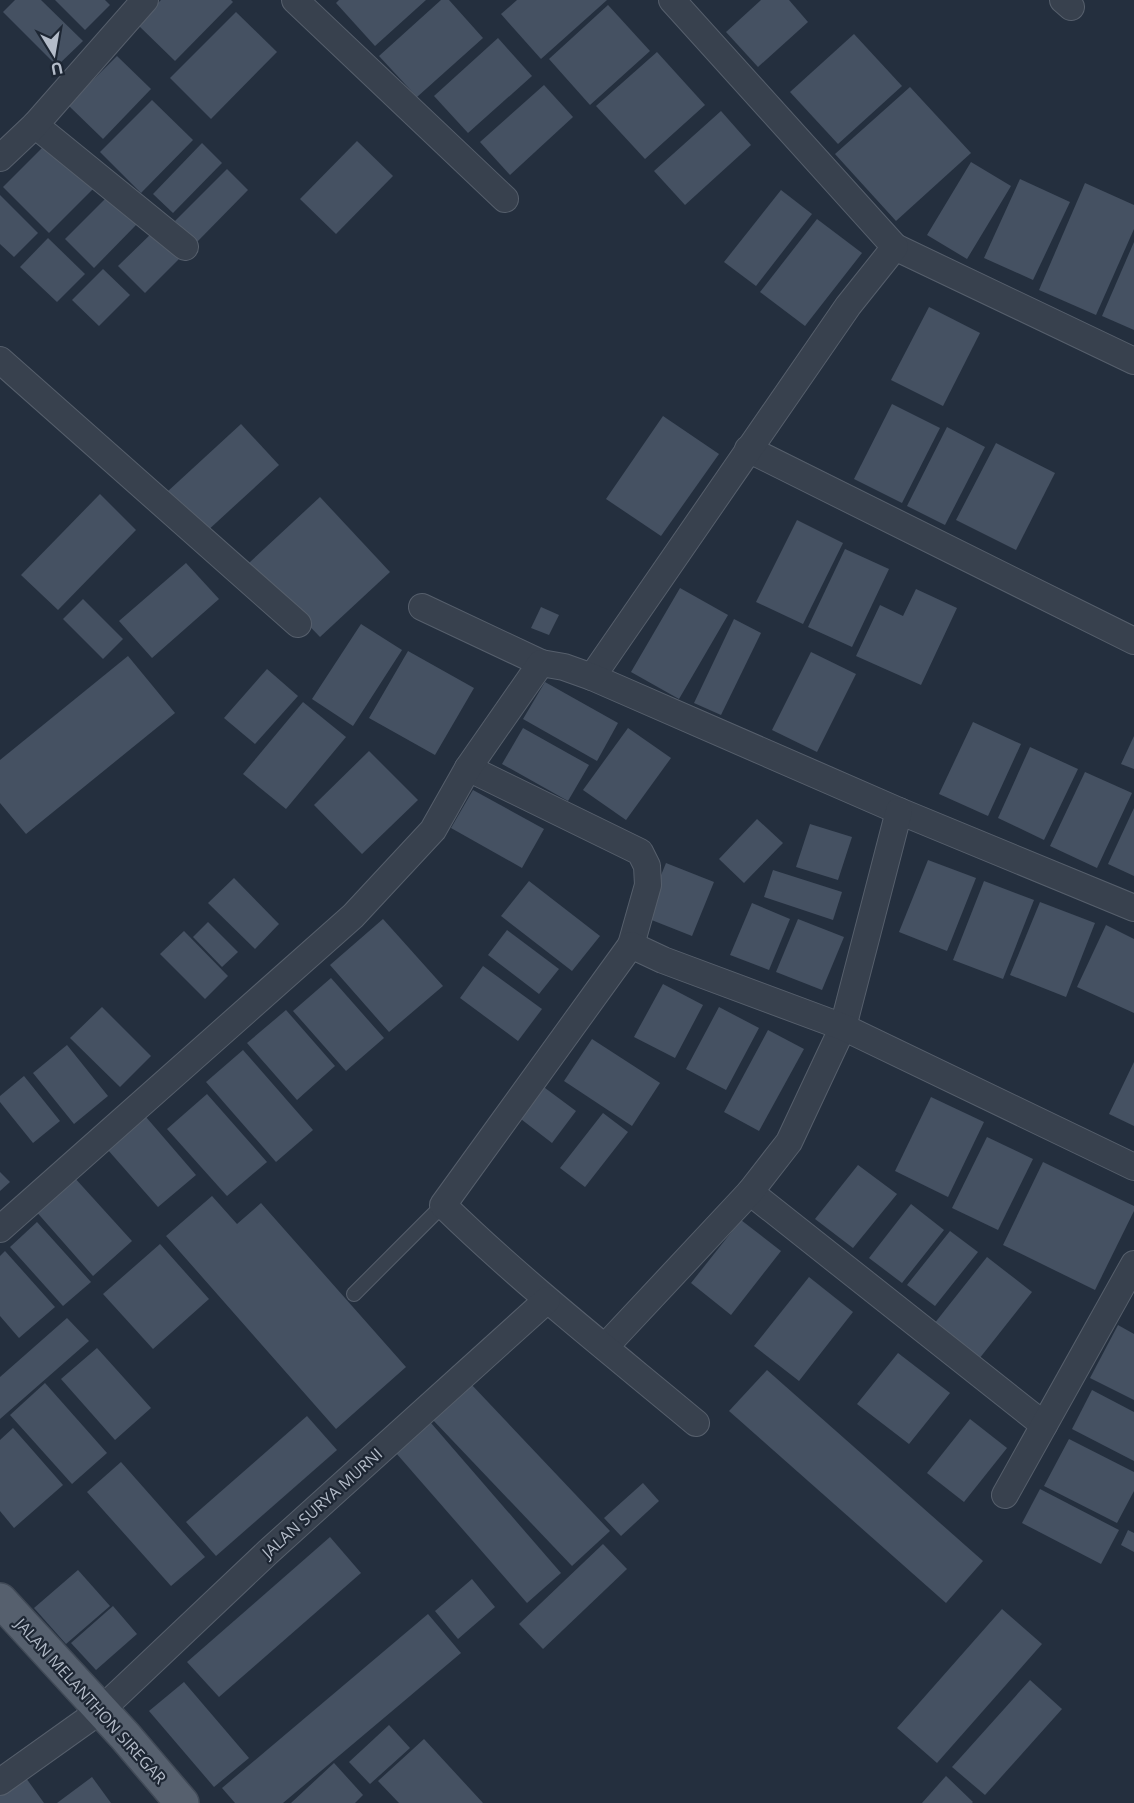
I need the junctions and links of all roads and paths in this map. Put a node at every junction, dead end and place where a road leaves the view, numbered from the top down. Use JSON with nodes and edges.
{"nodes":[{"id":1,"x":145,"y":0,"type":"edge"},
{"id":2,"x":295,"y":0,"type":"edge"},
{"id":3,"x":672,"y":0,"type":"edge"},
{"id":4,"x":35,"y":125,"type":"junction"},
{"id":5,"x":0,"y":158,"type":"edge"},
{"id":6,"x":506,"y":199,"type":"dead end"},
{"id":7,"x":185,"y":247,"type":"dead end"},
{"id":8,"x":895,"y":247,"type":"junction"},
{"id":9,"x":0,"y":360,"type":"edge"},
{"id":10,"x":1134,"y":361,"type":"edge"},
{"id":11,"x":748,"y":449,"type":"junction"},
{"id":12,"x":422,"y":607,"type":"dead end"},
{"id":13,"x":298,"y":624,"type":"dead end"},
{"id":14,"x":1134,"y":642,"type":"edge"},
{"id":15,"x":541,"y":663,"type":"junction"},
{"id":16,"x":592,"y":677,"type":"junction"},
{"id":17,"x":468,"y":768,"type":"junction"},
{"id":18,"x":898,"y":811,"type":"junction"},
{"id":19,"x":1134,"y":908,"type":"edge"},
{"id":20,"x":631,"y":945,"type":"junction"},
{"id":21,"x":843,"y":1027,"type":"junction"},
{"id":22,"x":1134,"y":1167,"type":"edge"},
{"id":23,"x":750,"y":1192,"type":"junction"},
{"id":24,"x":443,"y":1205,"type":"junction"},
{"id":25,"x":0,"y":1229,"type":"edge"},
{"id":26,"x":1134,"y":1264,"type":"edge"},
{"id":27,"x":354,"y":1294,"type":"dead end"},
{"id":28,"x":547,"y":1300,"type":"junction"},
{"id":29,"x":605,"y":1347,"type":"junction"},
{"id":30,"x":696,"y":1423,"type":"dead end"},
{"id":31,"x":1044,"y":1425,"type":"junction"},
{"id":32,"x":1005,"y":1495,"type":"dead end"},
{"id":33,"x":0,"y":1600,"type":"edge"},
{"id":34,"x":101,"y":1710,"type":"junction"},
{"id":35,"x":0,"y":1782,"type":"edge"},
{"id":36,"x":182,"y":1803,"type":"edge"}],
"edges":[{"from":1,"to":4,"type":"street"},
{"from":2,"to":6,"type":"street"},
{"from":3,"to":8,"type":"street"},
{"from":4,"to":5,"type":"street"},
{"from":4,"to":7,"type":"street"},
{"from":8,"to":10,"type":"street"},
{"from":8,"to":11,"type":"street"},
{"from":9,"to":13,"type":"street"},
{"from":11,"to":14,"type":"street"},
{"from":11,"to":16,"type":"street"},
{"from":12,"to":15,"type":"street"},
{"from":15,"to":16,"type":"street"},
{"from":15,"to":17,"type":"street"},
{"from":16,"to":18,"type":"street"},
{"from":17,"to":20,"type":"street"},
{"from":17,"to":25,"type":"street"},
{"from":18,"to":19,"type":"street"},
{"from":18,"to":21,"type":"street"},
{"from":20,"to":21,"type":"street"},
{"from":20,"to":24,"type":"street"},
{"from":21,"to":22,"type":"street"},
{"from":21,"to":23,"type":"street"},
{"from":23,"to":29,"type":"street"},
{"from":23,"to":31,"type":"street"},
{"from":24,"to":27,"type":"lane"},
{"from":24,"to":28,"type":"street"},
{"from":26,"to":31,"type":"street"},
{"from":28,"to":29,"type":"street"},
{"from":28,"to":34,"type":"street","name":"JALAN SURYA MURNI"},
{"from":29,"to":30,"type":"street"},
{"from":31,"to":32,"type":"street"},
{"from":33,"to":34,"type":"main road","name":"JALAN MELANTHON SIREGAR"},
{"from":34,"to":35,"type":"street","name":"JALAN SURYA MURNI"},
{"from":34,"to":36,"type":"main road","name":"JALAN MELANTHON SIREGAR"}]}
